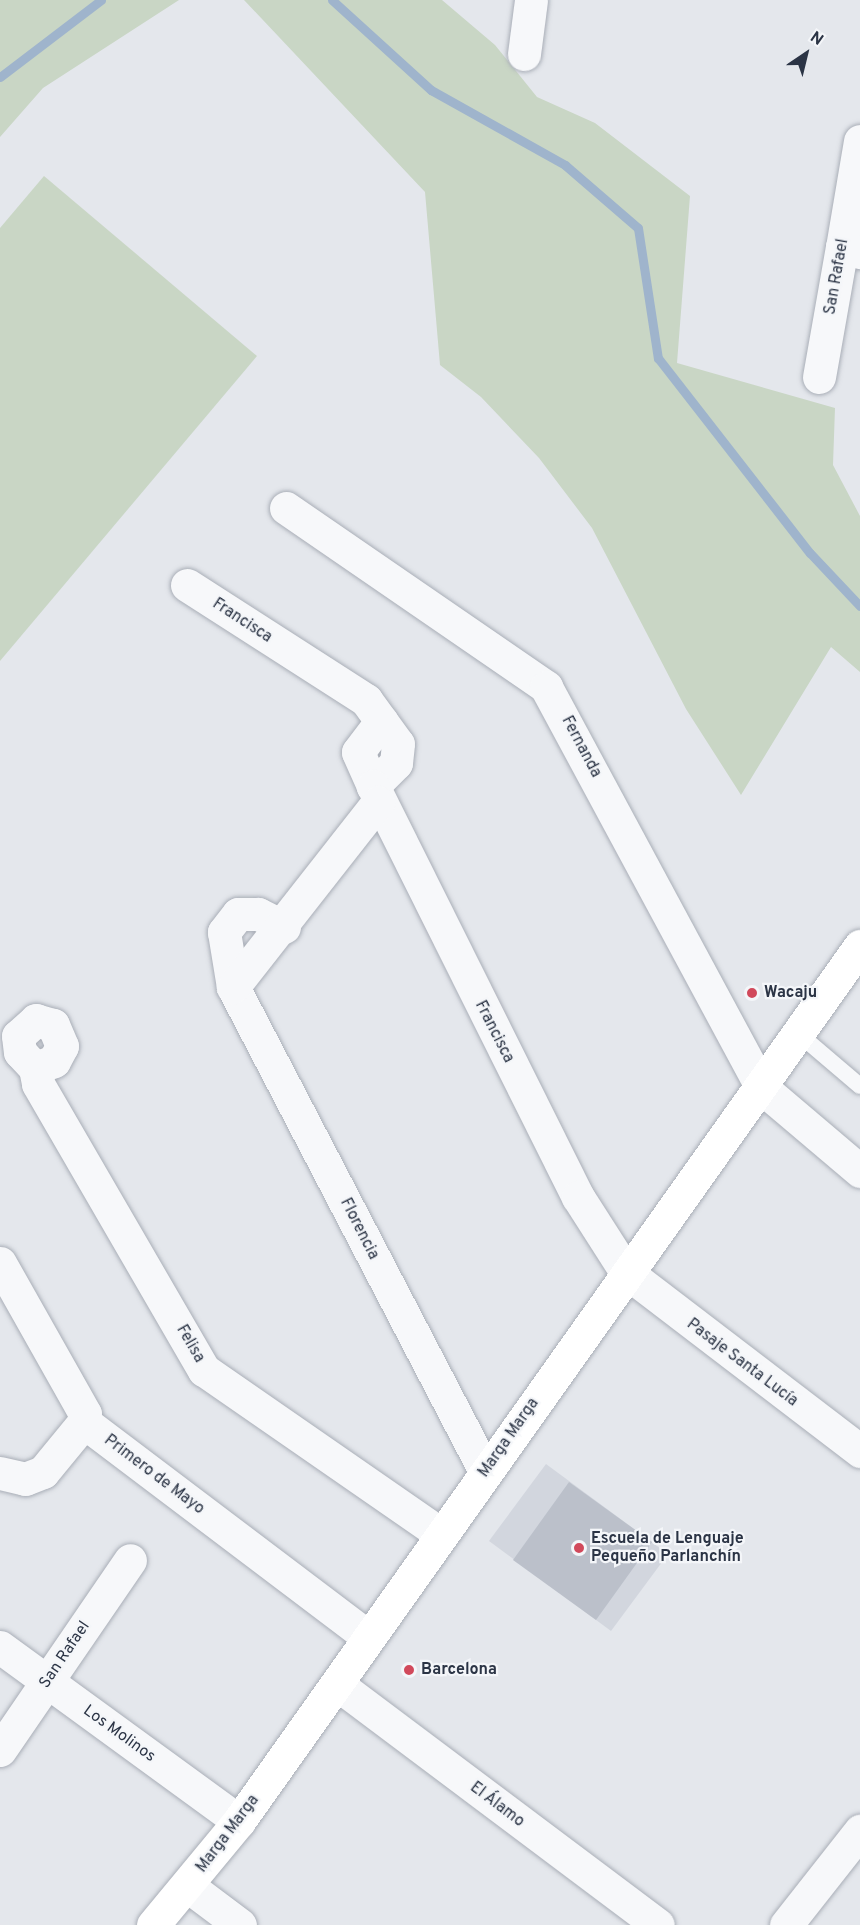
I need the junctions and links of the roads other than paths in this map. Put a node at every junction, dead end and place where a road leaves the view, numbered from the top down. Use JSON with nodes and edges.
{"nodes":[{"id":1,"x":531,"y":0,"type":"edge"},
{"id":2,"x":524,"y":54,"type":"dead end"},
{"id":3,"x":860,"y":141,"type":"edge"},
{"id":4,"x":851,"y":250,"type":"edge"},
{"id":5,"x":819,"y":377,"type":"dead end"},
{"id":6,"x":286,"y":508,"type":"dead end"},
{"id":7,"x":187,"y":585,"type":"dead end"},
{"id":8,"x":375,"y":794,"type":"junction"},
{"id":9,"x":284,"y":927,"type":"junction"},
{"id":10,"x":860,"y":946,"type":"edge"},
{"id":11,"x":233,"y":987,"type":"junction"},
{"id":12,"x":799,"y":1035,"type":"junction"},
{"id":13,"x":35,"y":1068,"type":"dead end"},
{"id":14,"x":860,"y":1086,"type":"edge"},
{"id":15,"x":761,"y":1087,"type":"junction"},
{"id":16,"x":860,"y":1171,"type":"edge"},
{"id":17,"x":0,"y":1263,"type":"edge"},
{"id":18,"x":626,"y":1272,"type":"junction"},
{"id":19,"x":84,"y":1422,"type":"junction"},
{"id":20,"x":860,"y":1451,"type":"edge"},
{"id":21,"x":485,"y":1471,"type":"junction"},
{"id":22,"x":0,"y":1473,"type":"edge"},
{"id":23,"x":441,"y":1534,"type":"junction"},
{"id":24,"x":130,"y":1560,"type":"dead end"},
{"id":25,"x":368,"y":1637,"type":"junction"},
{"id":26,"x":0,"y":1647,"type":"edge"},
{"id":27,"x":47,"y":1681,"type":"junction"},
{"id":28,"x":337,"y":1684,"type":"junction"},
{"id":29,"x":0,"y":1750,"type":"edge"},
{"id":30,"x":238,"y":1821,"type":"junction"},
{"id":31,"x":860,"y":1831,"type":"edge"},
{"id":32,"x":188,"y":1886,"type":"junction"},
{"id":33,"x":153,"y":1925,"type":"edge"},
{"id":34,"x":240,"y":1925,"type":"edge"},
{"id":35,"x":658,"y":1925,"type":"edge"},
{"id":36,"x":786,"y":1925,"type":"edge"}],
"edges":[{"from":1,"to":2,"type":"street"},
{"from":3,"to":4,"type":"street","name":"San Rafael"},
{"from":4,"to":5,"type":"street","name":"San Rafael"},
{"from":6,"to":15,"type":"street","name":"Fernanda"},
{"from":7,"to":8,"type":"street","name":"Francisca"},
{"from":8,"to":9,"type":"street"},
{"from":8,"to":18,"type":"street","name":"Francisca"},
{"from":9,"to":11,"type":"street"},
{"from":9,"to":11,"type":"street","name":"Florencia"},
{"from":10,"to":12,"type":"main road","name":"Marga Marga"},
{"from":11,"to":21,"type":"street","name":"Florencia"},
{"from":12,"to":14,"type":"lane"},
{"from":12,"to":15,"type":"main road","name":"Marga Marga"},
{"from":13,"to":23,"type":"street","name":"Felisa"},
{"from":15,"to":16,"type":"street"},
{"from":15,"to":18,"type":"main road","name":"Marga Marga"},
{"from":17,"to":19,"type":"street"},
{"from":18,"to":20,"type":"street","name":"Pasaje Santa Lucía"},
{"from":18,"to":21,"type":"main road","name":"Marga Marga"},
{"from":19,"to":22,"type":"street"},
{"from":19,"to":25,"type":"street","name":"Primero de Mayo"},
{"from":21,"to":23,"type":"main road","name":"Marga Marga"},
{"from":23,"to":25,"type":"main road","name":"Marga Marga"},
{"from":24,"to":27,"type":"street","name":"San Rafael"},
{"from":25,"to":28,"type":"main road","name":"Marga Marga"},
{"from":26,"to":27,"type":"street","name":"Los Molinos"},
{"from":27,"to":29,"type":"street","name":"San Rafael"},
{"from":27,"to":30,"type":"street","name":"Los Molinos"},
{"from":28,"to":30,"type":"main road","name":"Marga Marga"},
{"from":28,"to":35,"type":"street","name":"El Álamo"},
{"from":30,"to":32,"type":"main road","name":"Marga Marga"},
{"from":31,"to":36,"type":"street"},
{"from":32,"to":33,"type":"main road","name":"Marga Marga"},
{"from":32,"to":34,"type":"street"}]}
